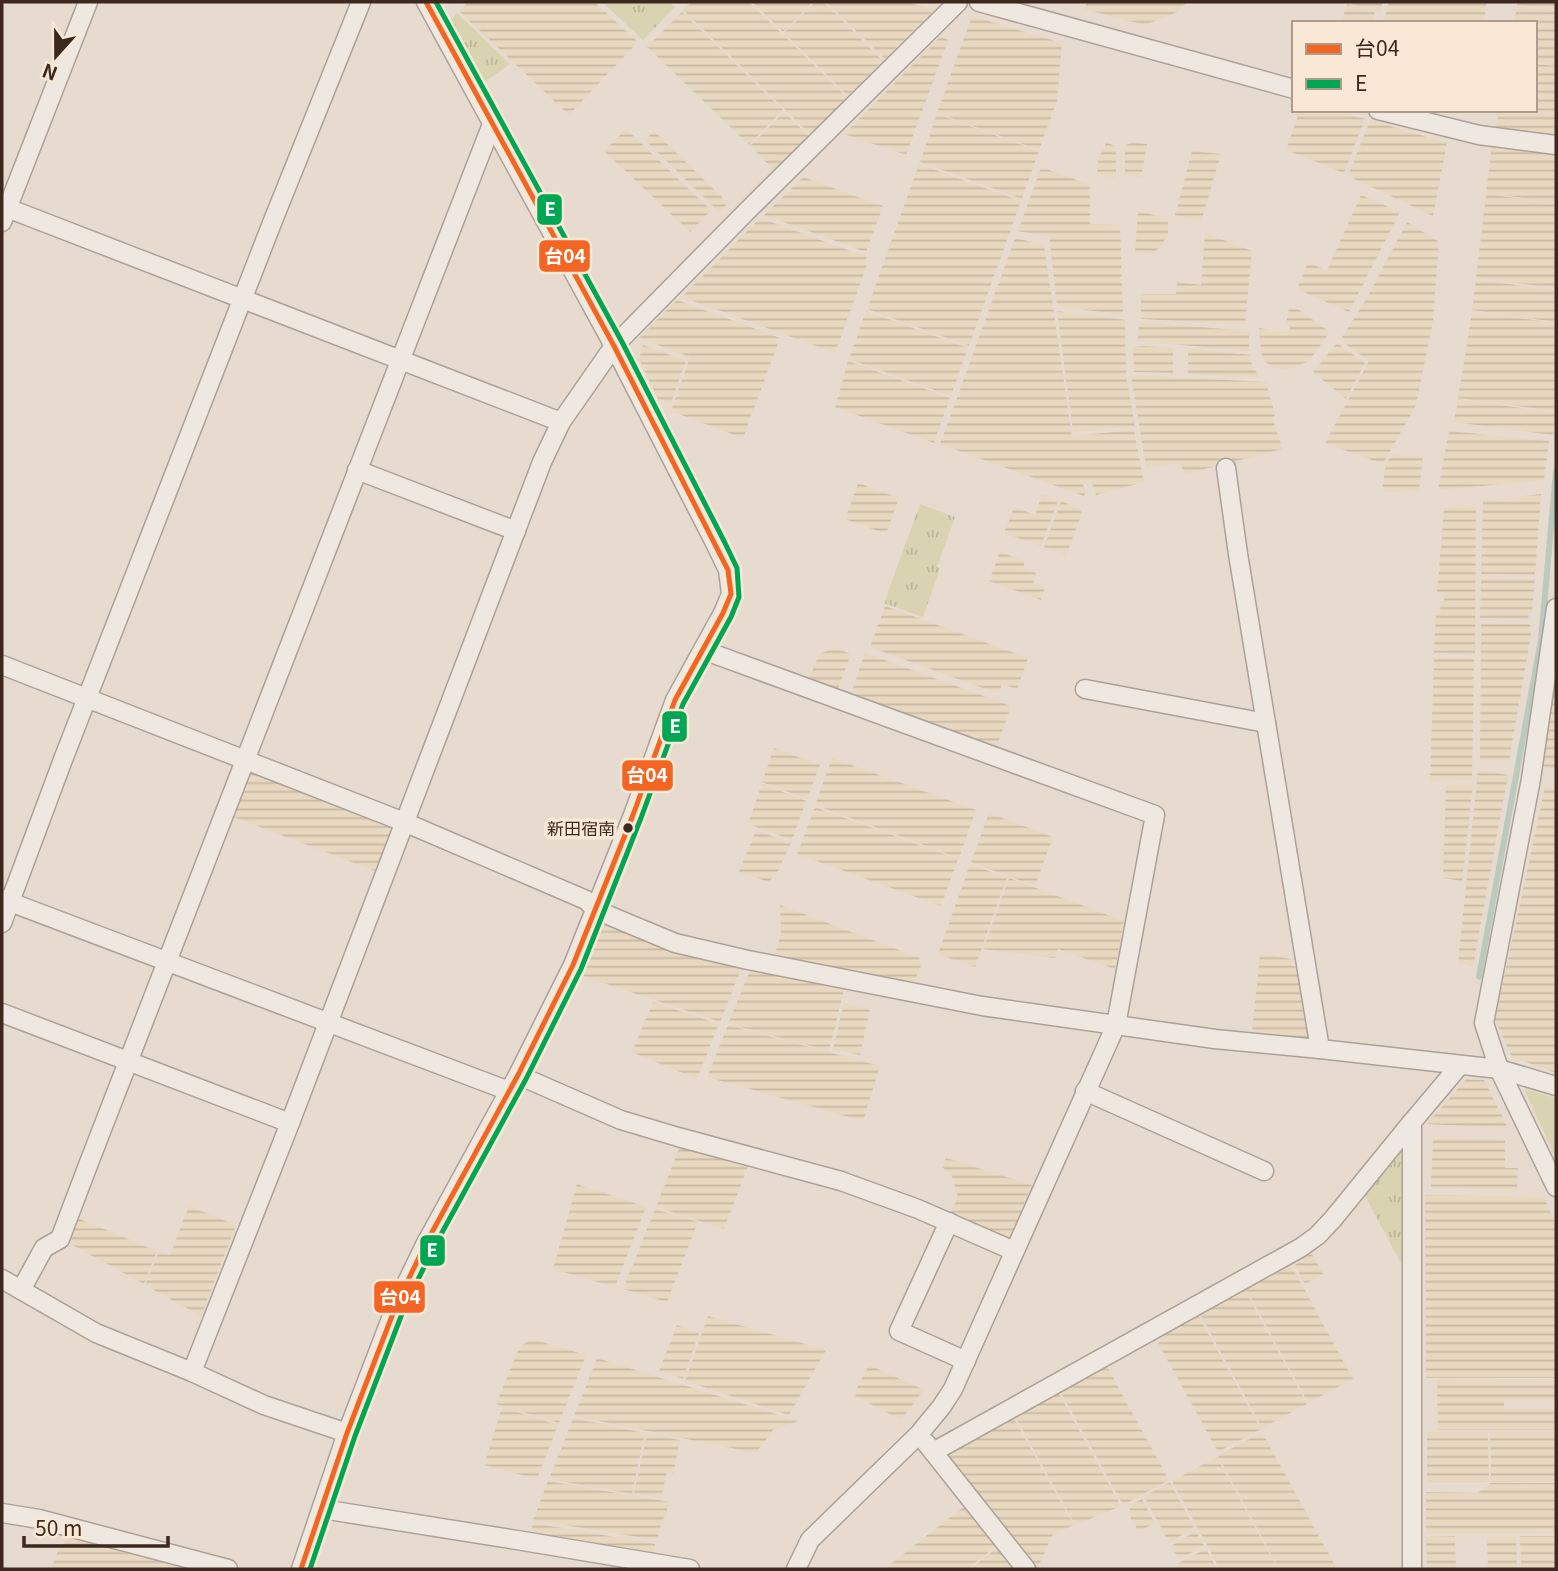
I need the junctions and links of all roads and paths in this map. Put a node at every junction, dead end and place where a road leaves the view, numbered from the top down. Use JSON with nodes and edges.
{"nodes":[{"id":1,"x":88,"y":2,"type":"edge"},
{"id":2,"x":361,"y":2,"type":"edge"},
{"id":3,"x":426,"y":2,"type":"edge"},
{"id":4,"x":958,"y":2,"type":"edge"},
{"id":5,"x":979,"y":2,"type":"edge"},
{"id":6,"x":1292,"y":88,"type":"edge"},
{"id":7,"x":1386,"y":112,"type":"edge"},
{"id":8,"x":492,"y":124,"type":"junction"},
{"id":9,"x":1556,"y":145,"type":"edge"},
{"id":10,"x":4,"y":212,"type":"edge"},
{"id":11,"x":243,"y":299,"type":"junction"},
{"id":12,"x":614,"y":346,"type":"junction"},
{"id":13,"x":401,"y":359,"type":"junction"},
{"id":14,"x":561,"y":422,"type":"junction"},
{"id":15,"x":1226,"y":468,"type":"dead end"},
{"id":16,"x":358,"y":470,"type":"junction"},
{"id":17,"x":516,"y":531,"type":"junction"},
{"id":18,"x":1556,"y":608,"type":"edge"},
{"id":19,"x":703,"y":650,"type":"junction"},
{"id":20,"x":2,"y":665,"type":"edge"},
{"id":21,"x":1085,"y":689,"type":"dead end"},
{"id":22,"x":88,"y":699,"type":"junction"},
{"id":23,"x":1266,"y":723,"type":"junction"},
{"id":24,"x":245,"y":761,"type":"junction"},
{"id":25,"x":404,"y":822,"type":"junction"},
{"id":26,"x":6,"y":901,"type":"edge"},
{"id":27,"x":596,"y":911,"type":"junction"},
{"id":28,"x":2,"y":923,"type":"edge"},
{"id":29,"x":167,"y":962,"type":"junction"},
{"id":30,"x":2,"y":1013,"type":"edge"},
{"id":31,"x":329,"y":1024,"type":"junction"},
{"id":32,"x":1116,"y":1025,"type":"junction"},
{"id":33,"x":1320,"y":1049,"type":"junction"},
{"id":34,"x":128,"y":1060,"type":"junction"},
{"id":35,"x":1460,"y":1065,"type":"junction"},
{"id":36,"x":1499,"y":1069,"type":"junction"},
{"id":37,"x":513,"y":1083,"type":"junction"},
{"id":38,"x":1556,"y":1086,"type":"edge"},
{"id":39,"x":1086,"y":1091,"type":"junction"},
{"id":40,"x":1412,"y":1122,"type":"junction"},
{"id":41,"x":290,"y":1124,"type":"junction"},
{"id":42,"x":1264,"y":1171,"type":"dead end"},
{"id":43,"x":1556,"y":1187,"type":"edge"},
{"id":44,"x":949,"y":1222,"type":"junction"},
{"id":45,"x":1014,"y":1251,"type":"junction"},
{"id":46,"x":2,"y":1279,"type":"edge"},
{"id":47,"x":21,"y":1290,"type":"junction"},
{"id":48,"x":965,"y":1361,"type":"junction"},
{"id":49,"x":192,"y":1372,"type":"junction"},
{"id":50,"x":347,"y":1433,"type":"junction"},
{"id":51,"x":919,"y":1434,"type":"junction"},
{"id":52,"x":933,"y":1452,"type":"junction"},
{"id":53,"x":322,"y":1509,"type":"junction"},
{"id":54,"x":2,"y":1513,"type":"edge"},
{"id":55,"x":228,"y":1569,"type":"edge"},
{"id":56,"x":301,"y":1569,"type":"edge"},
{"id":57,"x":690,"y":1569,"type":"edge"},
{"id":58,"x":796,"y":1569,"type":"edge"},
{"id":59,"x":1026,"y":1569,"type":"edge"},
{"id":60,"x":1412,"y":1569,"type":"edge"}],
"edges":[{"from":1,"to":10,"type":"street"},
{"from":2,"to":11,"type":"street"},
{"from":3,"to":8,"type":"street"},
{"from":4,"to":12,"type":"street"},
{"from":5,"to":6,"type":"street"},
{"from":7,"to":9,"type":"street"},
{"from":8,"to":12,"type":"street"},
{"from":8,"to":13,"type":"street"},
{"from":10,"to":11,"type":"street"},
{"from":11,"to":13,"type":"street"},
{"from":11,"to":22,"type":"street"},
{"from":12,"to":14,"type":"street"},
{"from":12,"to":19,"type":"street"},
{"from":13,"to":14,"type":"street"},
{"from":13,"to":16,"type":"street"},
{"from":14,"to":17,"type":"street"},
{"from":15,"to":23,"type":"street"},
{"from":16,"to":17,"type":"street"},
{"from":16,"to":24,"type":"street"},
{"from":17,"to":25,"type":"street"},
{"from":18,"to":36,"type":"street"},
{"from":19,"to":27,"type":"street"},
{"from":19,"to":32,"type":"street"},
{"from":20,"to":22,"type":"street"},
{"from":21,"to":23,"type":"street"},
{"from":22,"to":24,"type":"street"},
{"from":22,"to":26,"type":"street"},
{"from":23,"to":33,"type":"street"},
{"from":24,"to":25,"type":"street"},
{"from":24,"to":29,"type":"street"},
{"from":25,"to":27,"type":"street"},
{"from":25,"to":31,"type":"street"},
{"from":26,"to":28,"type":"street"},
{"from":26,"to":29,"type":"street"},
{"from":27,"to":32,"type":"street"},
{"from":27,"to":37,"type":"street"},
{"from":29,"to":31,"type":"street"},
{"from":29,"to":34,"type":"street"},
{"from":30,"to":34,"type":"street"},
{"from":31,"to":37,"type":"street"},
{"from":31,"to":41,"type":"street"},
{"from":32,"to":33,"type":"street"},
{"from":32,"to":39,"type":"street"},
{"from":33,"to":35,"type":"street"},
{"from":34,"to":41,"type":"street"},
{"from":34,"to":47,"type":"street"},
{"from":35,"to":36,"type":"street"},
{"from":35,"to":40,"type":"street"},
{"from":36,"to":38,"type":"street"},
{"from":36,"to":43,"type":"street"},
{"from":37,"to":44,"type":"street"},
{"from":37,"to":50,"type":"street"},
{"from":39,"to":42,"type":"street"},
{"from":39,"to":45,"type":"street"},
{"from":40,"to":52,"type":"street"},
{"from":40,"to":60,"type":"street"},
{"from":41,"to":49,"type":"street"},
{"from":44,"to":45,"type":"street"},
{"from":44,"to":48,"type":"street"},
{"from":45,"to":48,"type":"street"},
{"from":46,"to":47,"type":"street"},
{"from":47,"to":49,"type":"street"},
{"from":48,"to":51,"type":"street"},
{"from":49,"to":50,"type":"street"},
{"from":50,"to":53,"type":"street"},
{"from":51,"to":52,"type":"street"},
{"from":51,"to":58,"type":"street"},
{"from":52,"to":59,"type":"street"},
{"from":53,"to":56,"type":"street"},
{"from":53,"to":57,"type":"street"},
{"from":54,"to":55,"type":"street"}]}
